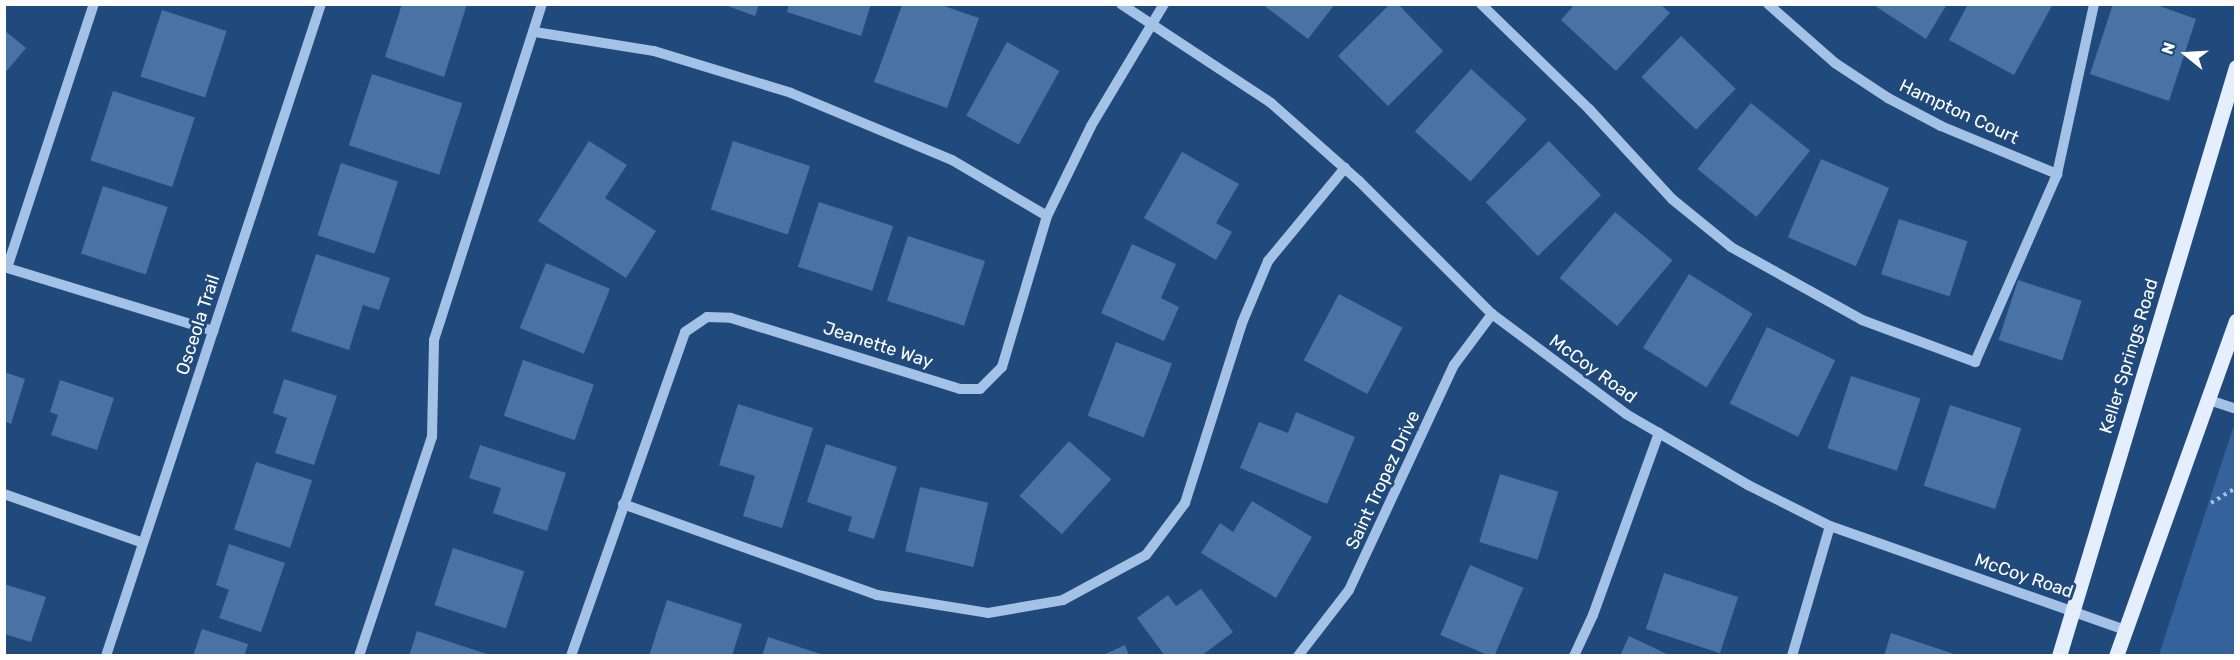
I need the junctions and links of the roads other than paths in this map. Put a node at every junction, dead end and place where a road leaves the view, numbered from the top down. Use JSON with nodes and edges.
{"nodes":[{"id":1,"x":94,"y":4,"type":"edge"},
{"id":2,"x":321,"y":4,"type":"edge"},
{"id":3,"x":542,"y":4,"type":"edge"},
{"id":4,"x":1121,"y":4,"type":"edge"},
{"id":5,"x":1164,"y":4,"type":"edge"},
{"id":6,"x":1481,"y":4,"type":"edge"},
{"id":7,"x":1767,"y":4,"type":"edge"},
{"id":8,"x":2094,"y":4,"type":"edge"},
{"id":9,"x":1153,"y":22,"type":"junction"},
{"id":10,"x":535,"y":32,"type":"junction"},
{"id":11,"x":2235,"y":67,"type":"edge"},
{"id":12,"x":1345,"y":168,"type":"junction"},
{"id":13,"x":2057,"y":174,"type":"junction"},
{"id":14,"x":1047,"y":216,"type":"junction"},
{"id":15,"x":6,"y":267,"type":"edge"},
{"id":16,"x":1492,"y":314,"type":"junction"},
{"id":17,"x":2235,"y":321,"type":"edge"},
{"id":18,"x":213,"y":331,"type":"junction"},
{"id":19,"x":2209,"y":400,"type":"junction"},
{"id":20,"x":2235,"y":409,"type":"edge"},
{"id":21,"x":1659,"y":433,"type":"junction"},
{"id":22,"x":4,"y":494,"type":"edge"},
{"id":23,"x":623,"y":504,"type":"junction"},
{"id":24,"x":1830,"y":526,"type":"junction"},
{"id":25,"x":143,"y":543,"type":"junction"},
{"id":26,"x":2073,"y":611,"type":"junction"},
{"id":27,"x":2125,"y":630,"type":"junction"},
{"id":28,"x":106,"y":656,"type":"edge"},
{"id":29,"x":359,"y":656,"type":"edge"},
{"id":30,"x":571,"y":656,"type":"edge"},
{"id":31,"x":1298,"y":656,"type":"edge"},
{"id":32,"x":1574,"y":656,"type":"edge"},
{"id":33,"x":1792,"y":656,"type":"edge"},
{"id":34,"x":2059,"y":656,"type":"edge"},
{"id":35,"x":2116,"y":656,"type":"edge"}],
"edges":[{"from":1,"to":15,"type":"street"},
{"from":2,"to":18,"type":"street","name":"Osceola Trail"},
{"from":3,"to":10,"type":"street"},
{"from":4,"to":9,"type":"street","name":"McCoy Road"},
{"from":5,"to":9,"type":"street","name":"Jeanette Way"},
{"from":6,"to":13,"type":"street"},
{"from":7,"to":13,"type":"street","name":"Hampton Court"},
{"from":8,"to":13,"type":"street"},
{"from":9,"to":12,"type":"street","name":"McCoy Road"},
{"from":9,"to":14,"type":"street","name":"Jeanette Way"},
{"from":10,"to":14,"type":"street"},
{"from":10,"to":29,"type":"street"},
{"from":11,"to":26,"type":"main road","name":"Keller Springs Road"},
{"from":12,"to":16,"type":"street","name":"McCoy Road"},
{"from":12,"to":23,"type":"street"},
{"from":14,"to":23,"type":"street","name":"Jeanette Way"},
{"from":15,"to":18,"type":"street"},
{"from":16,"to":21,"type":"street","name":"McCoy Road"},
{"from":16,"to":31,"type":"street","name":"Saint Tropez Drive"},
{"from":17,"to":19,"type":"main road"},
{"from":18,"to":25,"type":"street","name":"Osceola Trail"},
{"from":19,"to":20,"type":"street"},
{"from":19,"to":27,"type":"main road"},
{"from":21,"to":24,"type":"street","name":"McCoy Road"},
{"from":21,"to":32,"type":"street"},
{"from":22,"to":25,"type":"street"},
{"from":23,"to":30,"type":"street","name":"Jeanette Way"},
{"from":24,"to":26,"type":"street","name":"McCoy Road"},
{"from":24,"to":33,"type":"street"},
{"from":25,"to":28,"type":"street","name":"Osceola Trail"},
{"from":26,"to":27,"type":"street","name":"McCoy Road"},
{"from":26,"to":34,"type":"main road","name":"Keller Springs Road"},
{"from":27,"to":35,"type":"main road"}]}
